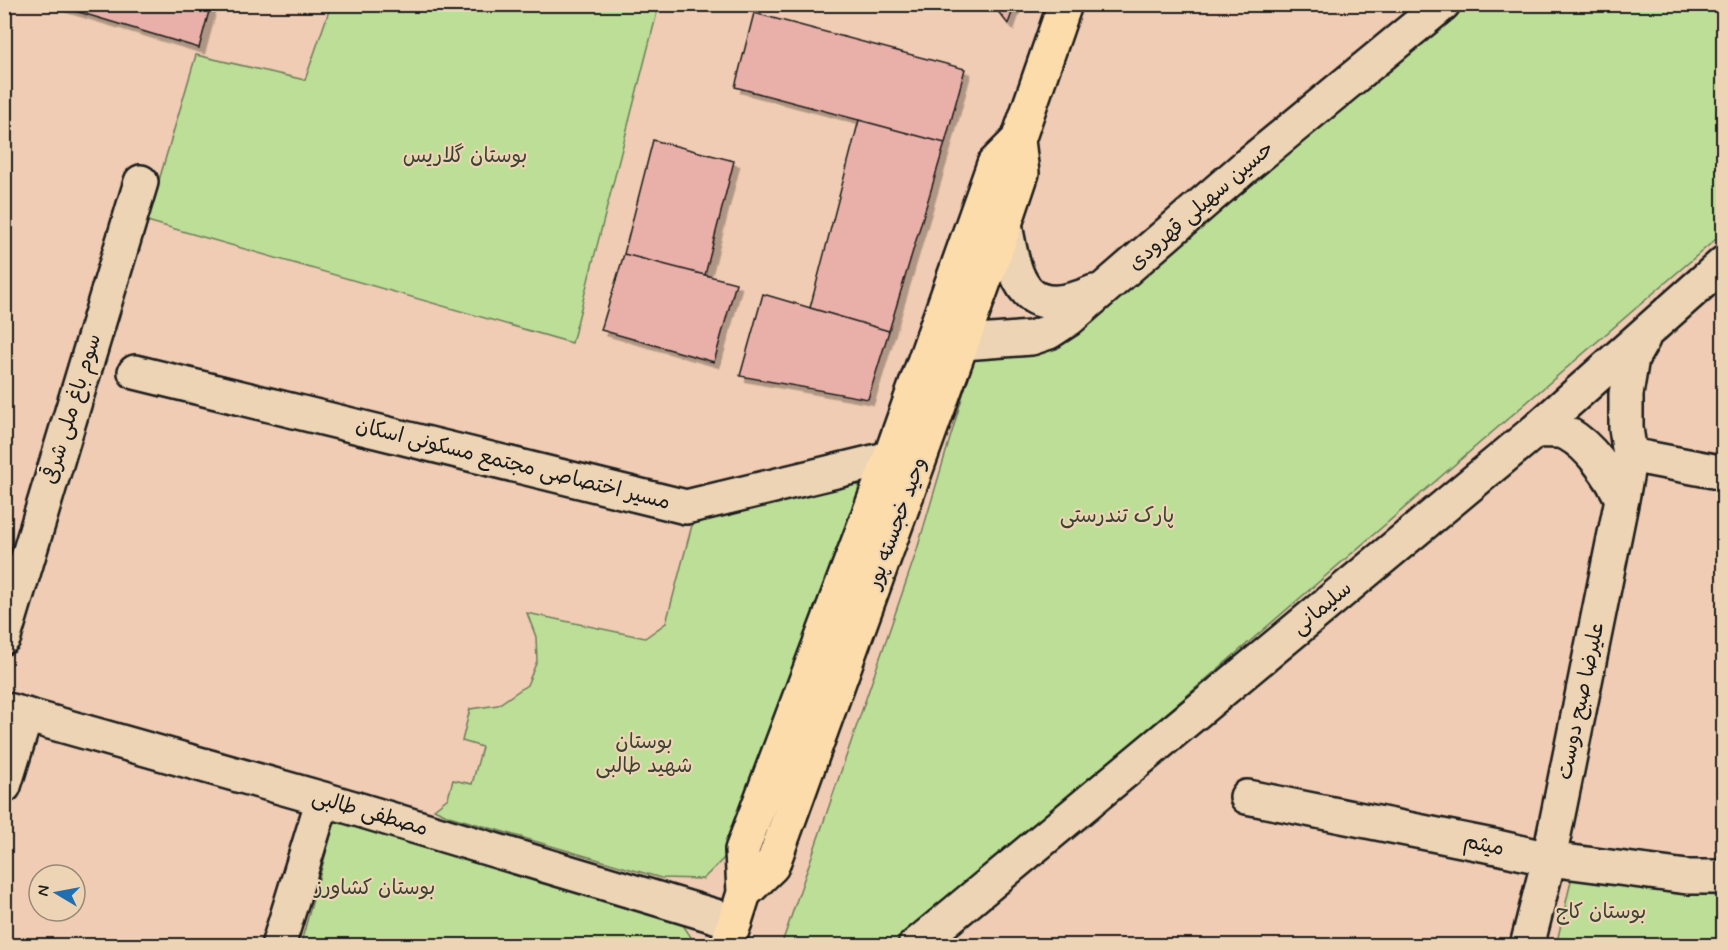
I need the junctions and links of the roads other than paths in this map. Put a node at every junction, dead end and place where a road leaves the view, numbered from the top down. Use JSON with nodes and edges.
{"nodes":[{"id":1,"x":1065,"y":4,"type":"edge"},
{"id":2,"x":1443,"y":4,"type":"edge"},
{"id":3,"x":1018,"y":140,"type":"junction"},
{"id":4,"x":141,"y":182,"type":"dead end"},
{"id":5,"x":1005,"y":224,"type":"junction"},
{"id":6,"x":1724,"y":263,"type":"edge"},
{"id":7,"x":1107,"y":287,"type":"junction"},
{"id":8,"x":1646,"y":334,"type":"junction"},
{"id":9,"x":949,"y":340,"type":"junction"},
{"id":10,"x":135,"y":372,"type":"dead end"},
{"id":11,"x":1534,"y":431,"type":"junction"},
{"id":12,"x":1630,"y":455,"type":"junction"},
{"id":13,"x":890,"y":458,"type":"junction"},
{"id":14,"x":1724,"y":473,"type":"edge"},
{"id":15,"x":1622,"y":499,"type":"junction"},
{"id":16,"x":4,"y":637,"type":"edge"},
{"id":17,"x":15,"y":712,"type":"edge"},
{"id":18,"x":4,"y":786,"type":"edge"},
{"id":19,"x":1247,"y":797,"type":"dead end"},
{"id":20,"x":322,"y":799,"type":"junction"},
{"id":21,"x":1548,"y":859,"type":"junction"},
{"id":22,"x":1724,"y":877,"type":"edge"},
{"id":23,"x":735,"y":920,"type":"edge"},
{"id":24,"x":278,"y":945,"type":"edge"},
{"id":25,"x":915,"y":945,"type":"edge"},
{"id":26,"x":1527,"y":945,"type":"edge"}],
"edges":[{"from":1,"to":3,"type":"main road","name":"وحید خجسته پور"},
{"from":2,"to":7,"type":"street","name":"حسین سهیلی قهرودی"},
{"from":3,"to":5,"type":"main road","name":"وحید خجسته پور"},
{"from":3,"to":9,"type":"main road","name":"وحید خجسته پور"},
{"from":4,"to":16,"type":"street","name":"سوم باغ ملی شرقی"},
{"from":5,"to":7,"type":"street"},
{"from":5,"to":9,"type":"main road","name":"وحید خجسته پور"},
{"from":6,"to":8,"type":"street","name":"سلیمانی"},
{"from":7,"to":9,"type":"street","name":"حسین سهیلی قهرودی"},
{"from":8,"to":11,"type":"street","name":"سلیمانی"},
{"from":8,"to":12,"type":"street","name":"علیرضا صبح دوست"},
{"from":9,"to":13,"type":"main road","name":"وحید خجسته پور"},
{"from":9,"to":23,"type":"main road","name":"وحید خجسته پور"},
{"from":10,"to":13,"type":"street","name":"مسیر اختصاصی مجتمع مسکونی اسکان"},
{"from":11,"to":15,"type":"street"},
{"from":11,"to":25,"type":"street","name":"سلیمانی"},
{"from":12,"to":14,"type":"street"},
{"from":12,"to":15,"type":"street","name":"علیرضا صبح دوست"},
{"from":13,"to":23,"type":"main road","name":"وحید خجسته پور"},
{"from":15,"to":21,"type":"street","name":"علیرضا صبح دوست"},
{"from":17,"to":18,"type":"street"},
{"from":17,"to":20,"type":"street","name":"مصطفی طالبی"},
{"from":19,"to":21,"type":"street","name":"میثم"},
{"from":20,"to":23,"type":"street","name":"مصطفی طالبی"},
{"from":20,"to":24,"type":"street"},
{"from":21,"to":22,"type":"street","name":"میثم"},
{"from":21,"to":26,"type":"street","name":"علیرضا صبح دوست"}]}
